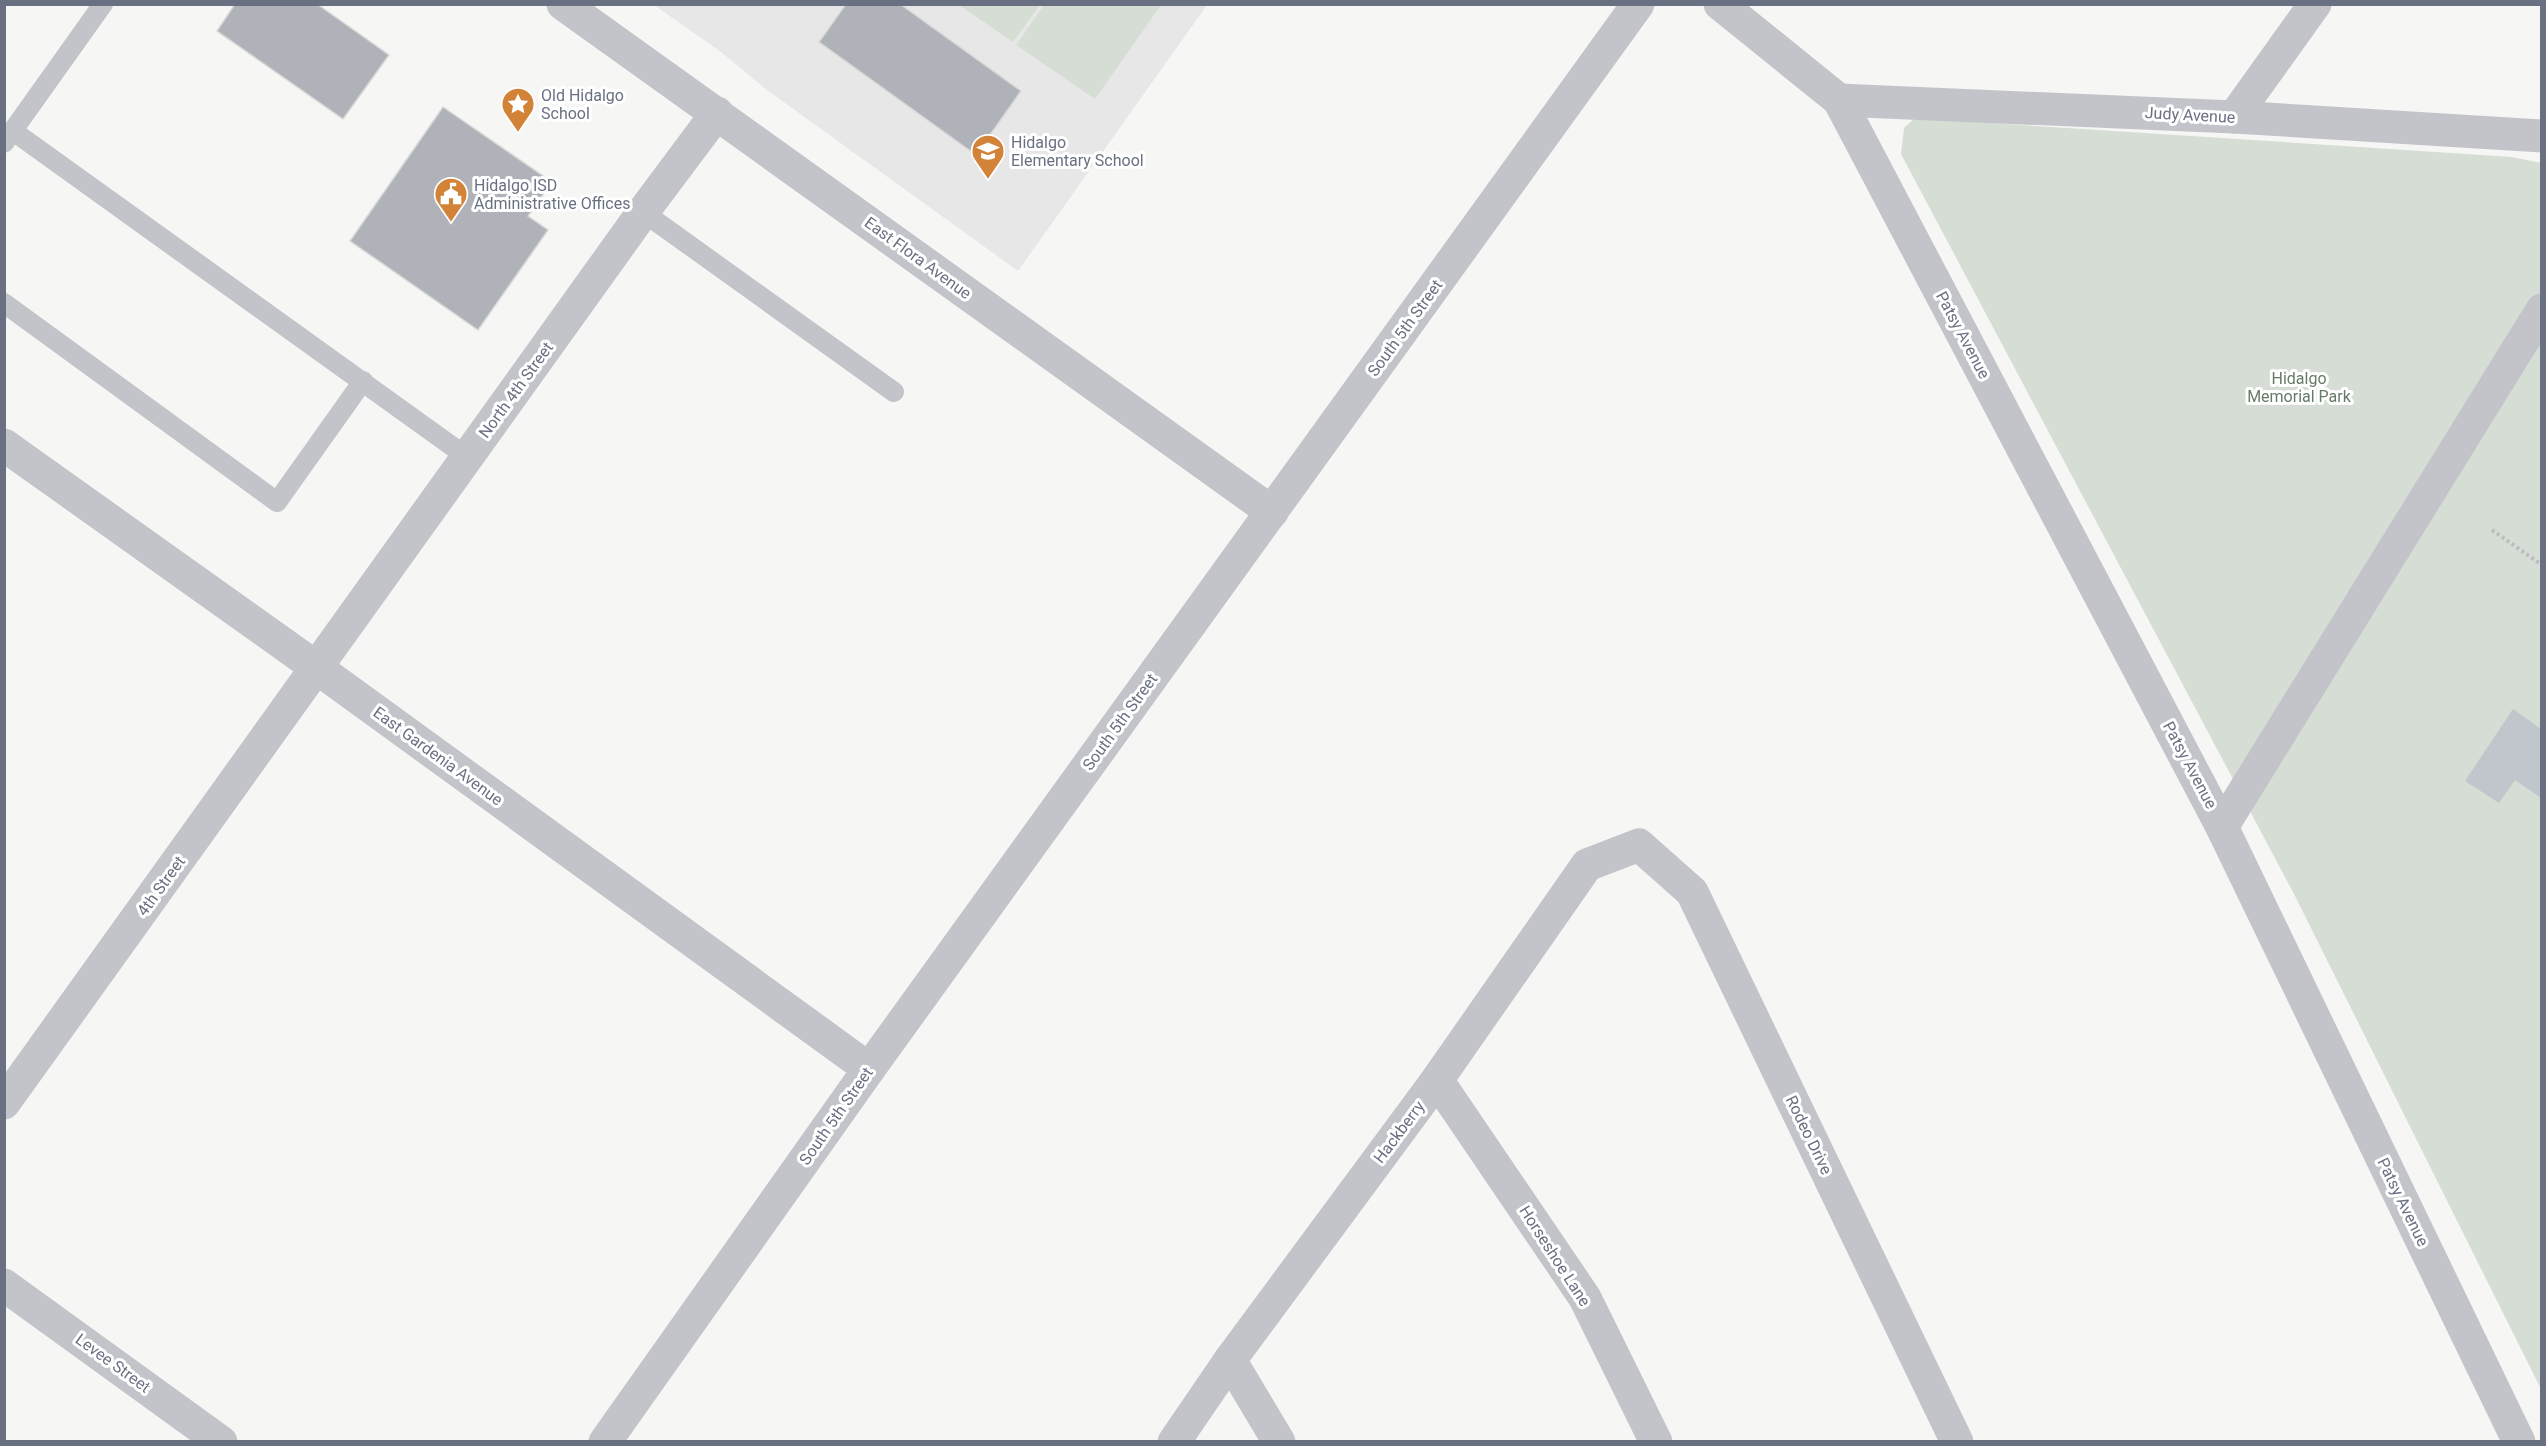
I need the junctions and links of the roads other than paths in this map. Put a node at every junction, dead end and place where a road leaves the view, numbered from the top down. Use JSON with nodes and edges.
{"nodes":[{"id":1,"x":103,"y":4,"type":"edge"},
{"id":2,"x":563,"y":4,"type":"edge"},
{"id":3,"x":1638,"y":4,"type":"edge"},
{"id":4,"x":1720,"y":4,"type":"edge"},
{"id":5,"x":2315,"y":4,"type":"edge"},
{"id":6,"x":1839,"y":100,"type":"junction"},
{"id":7,"x":717,"y":113,"type":"junction"},
{"id":8,"x":2234,"y":117,"type":"junction"},
{"id":9,"x":2541,"y":136,"type":"edge"},
{"id":10,"x":9,"y":137,"type":"edge"},
{"id":11,"x":643,"y":212,"type":"junction"},
{"id":12,"x":4,"y":303,"type":"edge"},
{"id":13,"x":2541,"y":310,"type":"edge"},
{"id":14,"x":363,"y":381,"type":"junction"},
{"id":15,"x":894,"y":392,"type":"dead end"},
{"id":16,"x":4,"y":445,"type":"edge"},
{"id":17,"x":467,"y":457,"type":"junction"},
{"id":18,"x":1272,"y":512,"type":"junction"},
{"id":19,"x":317,"y":668,"type":"junction"},
{"id":20,"x":2222,"y":827,"type":"junction"},
{"id":21,"x":1639,"y":845,"type":"joint"},
{"id":22,"x":869,"y":1069,"type":"junction"},
{"id":23,"x":1437,"y":1080,"type":"junction"},
{"id":24,"x":4,"y":1103,"type":"edge"},
{"id":25,"x":4,"y":1285,"type":"edge"},
{"id":26,"x":1230,"y":1360,"type":"junction"},
{"id":27,"x":221,"y":1442,"type":"edge"},
{"id":28,"x":605,"y":1442,"type":"edge"},
{"id":29,"x":1174,"y":1442,"type":"edge"},
{"id":30,"x":1279,"y":1442,"type":"edge"},
{"id":31,"x":1656,"y":1442,"type":"edge"},
{"id":32,"x":1957,"y":1442,"type":"edge"},
{"id":33,"x":2519,"y":1442,"type":"edge"}],
"edges":[{"from":1,"to":10,"type":"lane"},
{"from":2,"to":7,"type":"street","name":"East Flora Avenue"},
{"from":3,"to":18,"type":"street","name":"South 5th Street"},
{"from":4,"to":6,"type":"street"},
{"from":5,"to":8,"type":"street"},
{"from":6,"to":8,"type":"street","name":"Judy Avenue"},
{"from":6,"to":20,"type":"street","name":"Patsy Avenue"},
{"from":7,"to":11,"type":"street","name":"North 4th Street"},
{"from":7,"to":18,"type":"street","name":"East Flora Avenue"},
{"from":8,"to":9,"type":"street","name":"Judy Avenue"},
{"from":10,"to":14,"type":"lane"},
{"from":11,"to":15,"type":"lane"},
{"from":11,"to":17,"type":"street","name":"North 4th Street"},
{"from":12,"to":14,"type":"lane"},
{"from":13,"to":20,"type":"street"},
{"from":14,"to":17,"type":"lane"},
{"from":16,"to":19,"type":"street","name":"East Gardenia Avenue"},
{"from":17,"to":19,"type":"street","name":"North 4th Street"},
{"from":18,"to":22,"type":"street","name":"South 5th Street"},
{"from":19,"to":22,"type":"street","name":"East Gardenia Avenue"},
{"from":19,"to":24,"type":"street","name":"4th Street"},
{"from":20,"to":33,"type":"street","name":"Patsy Avenue"},
{"from":21,"to":23,"type":"street","name":"Hackberry"},
{"from":21,"to":32,"type":"street","name":"Rodeo Drive"},
{"from":22,"to":28,"type":"street","name":"South 5th Street"},
{"from":23,"to":26,"type":"street","name":"Hackberry"},
{"from":23,"to":31,"type":"street","name":"Horseshoe Lane"},
{"from":25,"to":27,"type":"street","name":"Levee Street"},
{"from":26,"to":29,"type":"street","name":"Hackberry"},
{"from":26,"to":30,"type":"street"}]}
